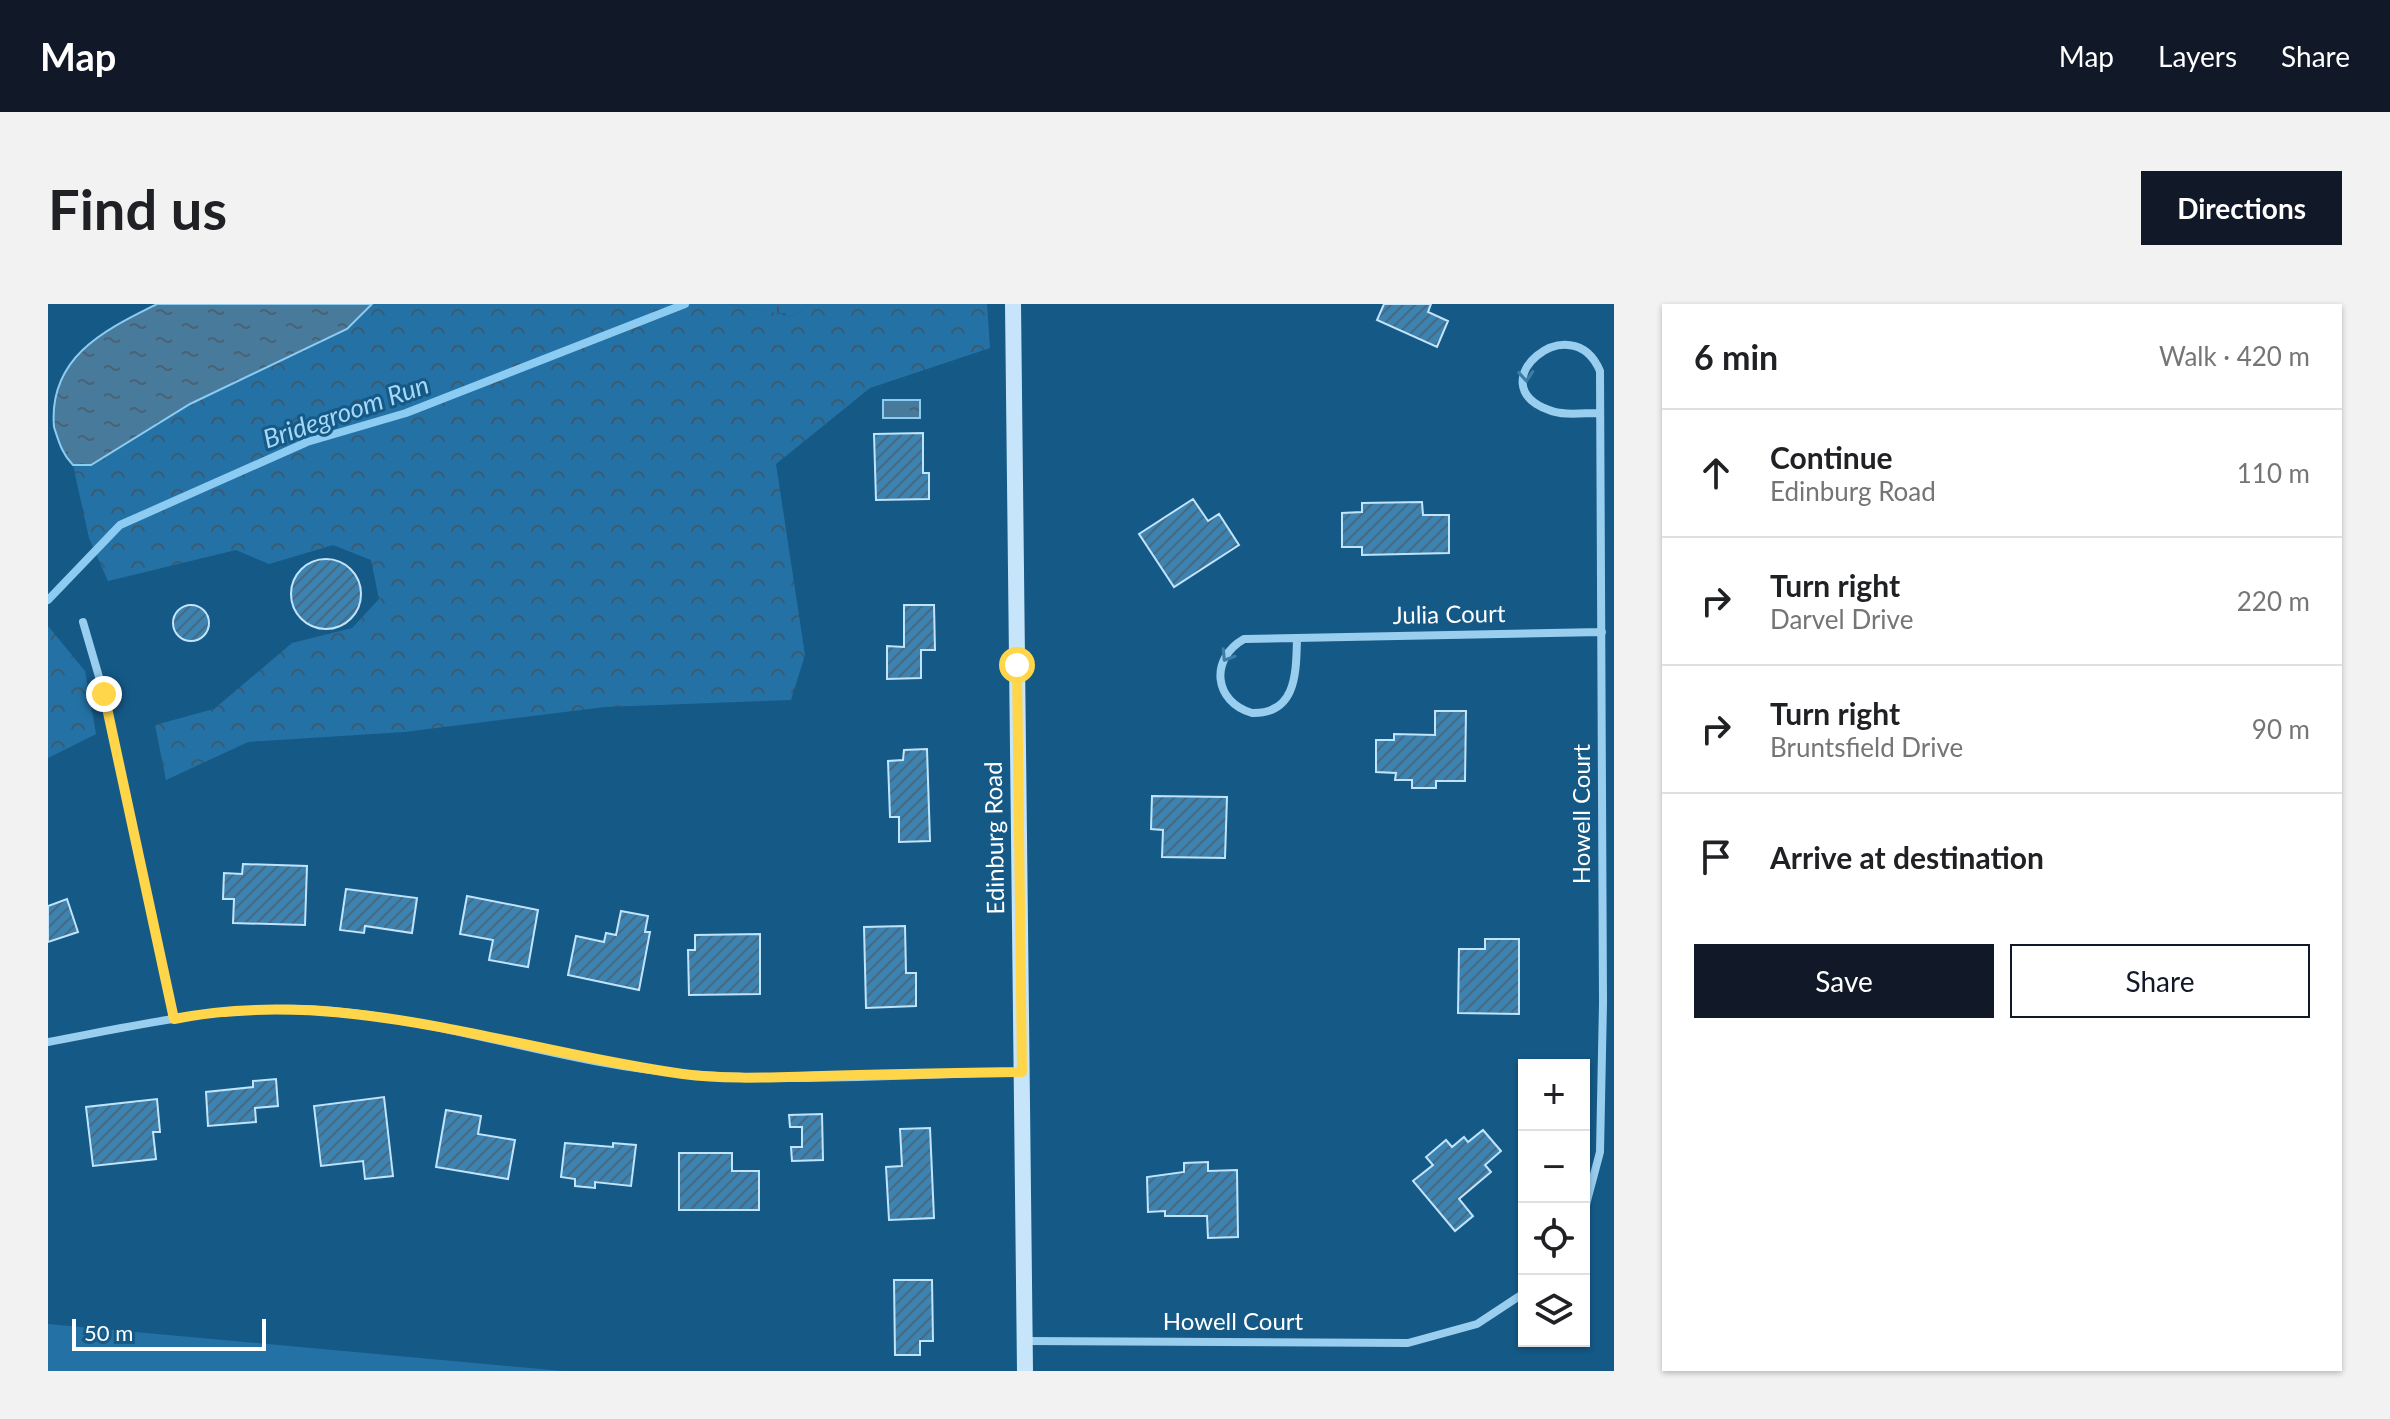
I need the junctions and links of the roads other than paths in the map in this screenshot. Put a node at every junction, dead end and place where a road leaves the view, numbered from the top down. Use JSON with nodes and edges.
{"nodes":[{"id":1,"x":1013,"y":304,"type":"edge"},
{"id":2,"x":1599,"y":413,"type":"junction"},
{"id":3,"x":83,"y":622,"type":"dead end"},
{"id":4,"x":1602,"y":632,"type":"junction"},
{"id":5,"x":1297,"y":639,"type":"junction"},
{"id":6,"x":174,"y":1019,"type":"junction"},
{"id":7,"x":48,"y":1042,"type":"edge"},
{"id":8,"x":1022,"y":1072,"type":"junction"},
{"id":9,"x":1586,"y":1203,"type":"edge"},
{"id":10,"x":1518,"y":1297,"type":"edge"},
{"id":11,"x":1025,"y":1341,"type":"junction"},
{"id":12,"x":1025,"y":1371,"type":"edge"}],
"edges":[{"from":1,"to":8,"type":"main road","name":"Edinburg Road"},
{"from":2,"to":2,"type":"street","name":"Howell Court","one_way":true},
{"from":2,"to":4,"type":"street","name":"Howell Court"},
{"from":3,"to":6,"type":"street"},
{"from":4,"to":5,"type":"street","name":"Julia Court"},
{"from":4,"to":9,"type":"street","name":"Howell Court"},
{"from":5,"to":5,"type":"street","name":"Julia Court","one_way":true},
{"from":6,"to":7,"type":"street"},
{"from":6,"to":8,"type":"street"},
{"from":8,"to":11,"type":"main road","name":"Edinburg Road"},
{"from":10,"to":11,"type":"street","name":"Howell Court"},
{"from":11,"to":12,"type":"main road","name":"Edinburg Road"}]}
